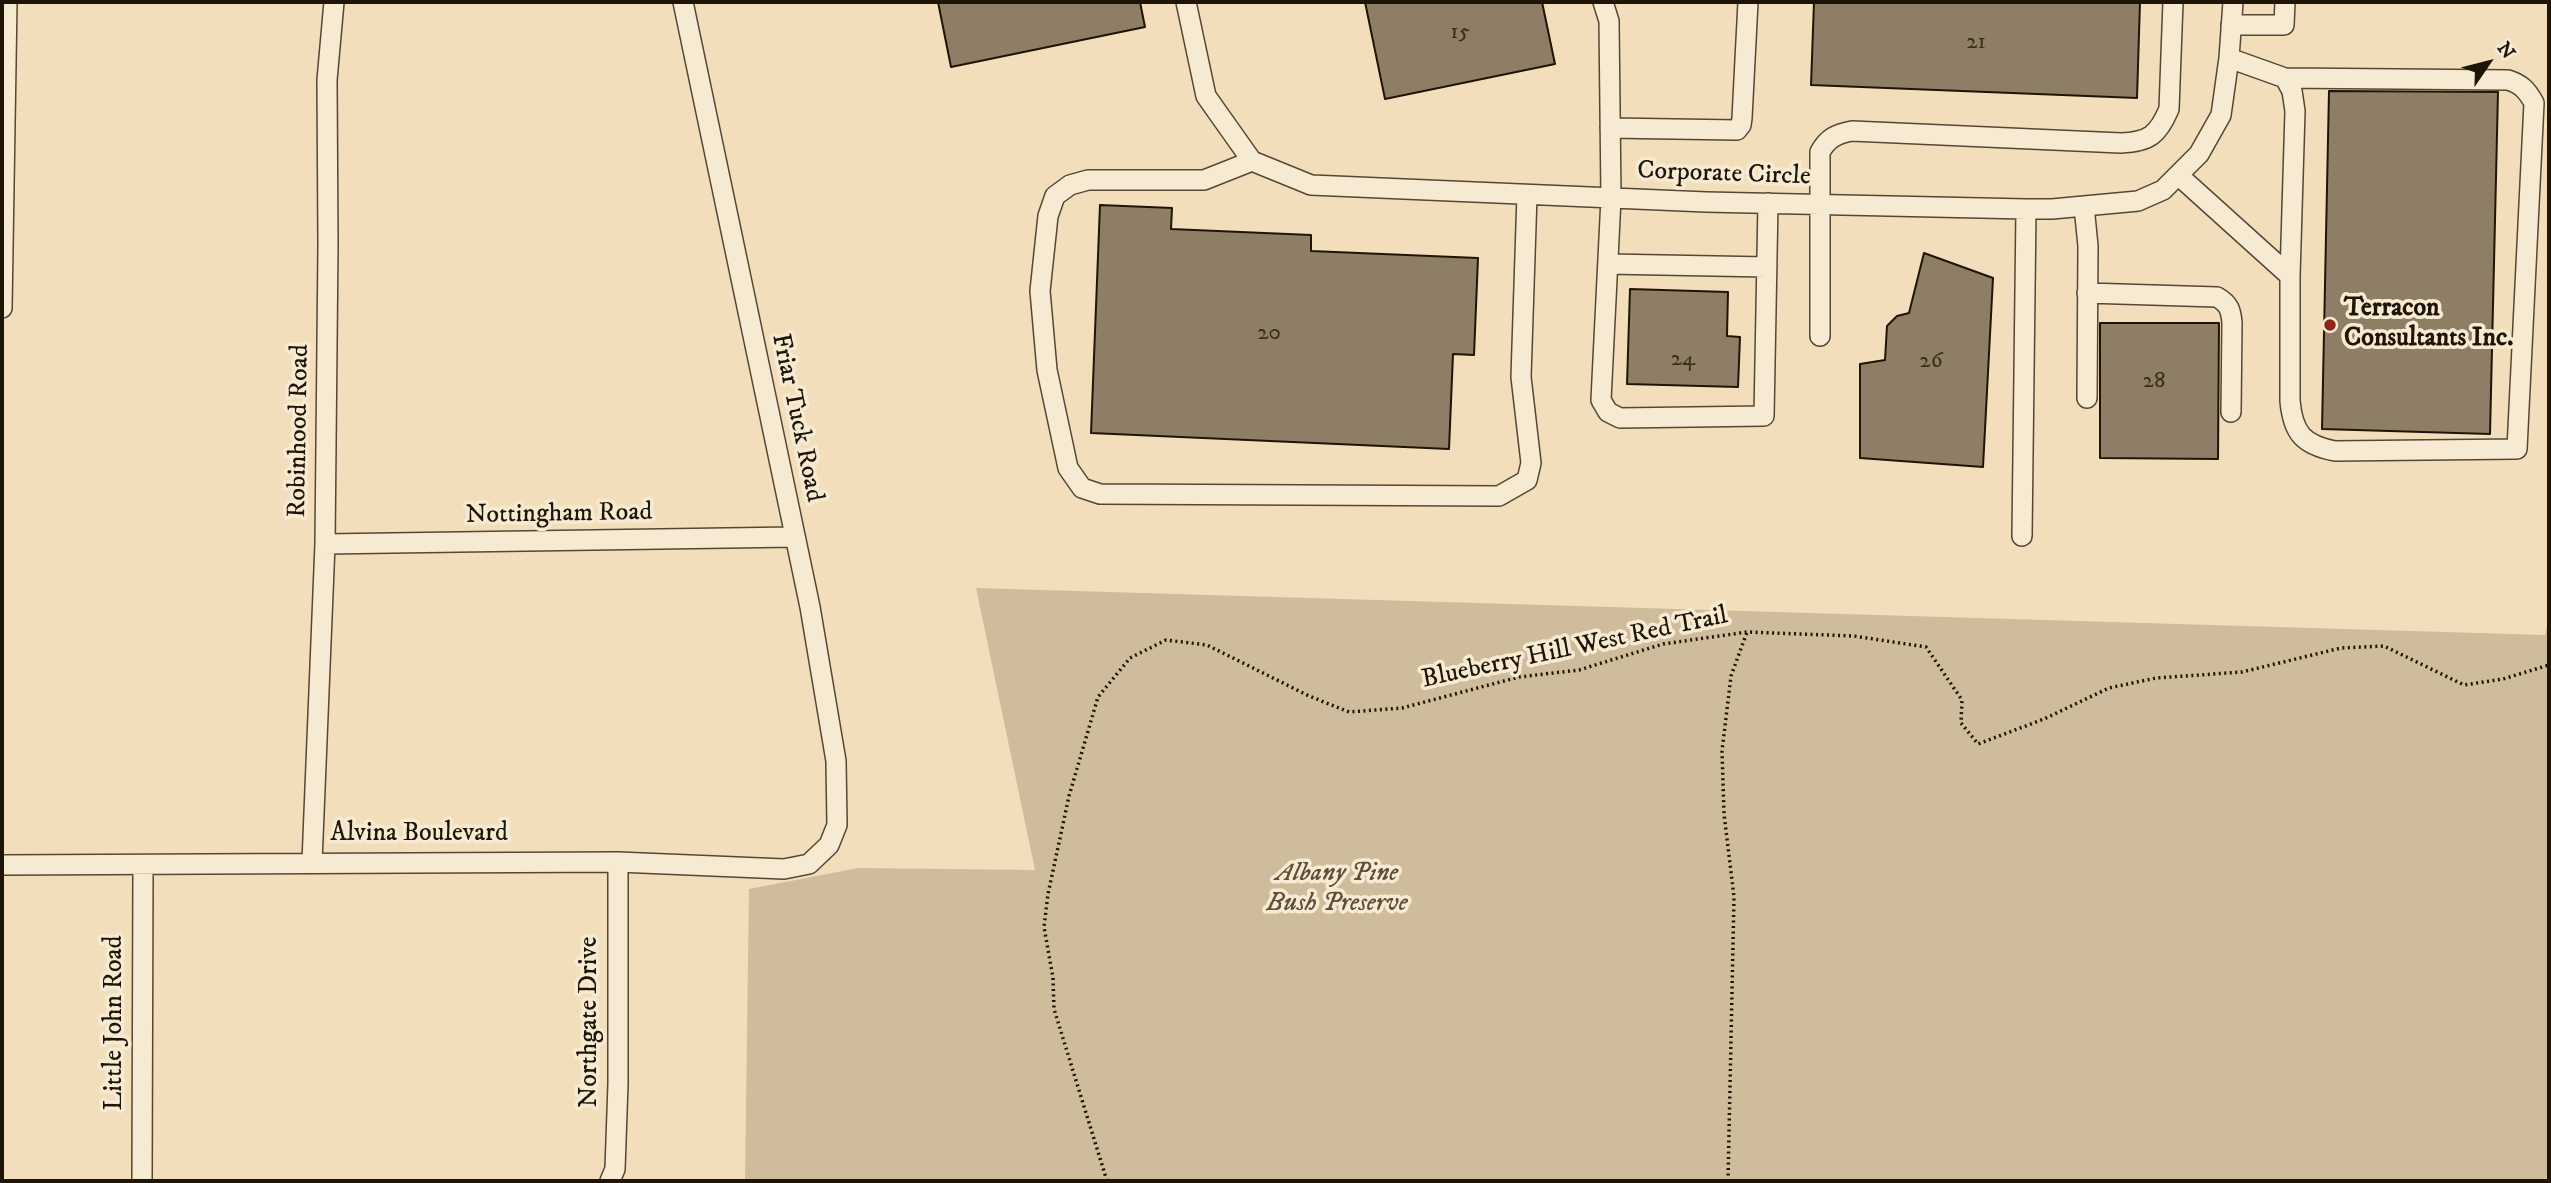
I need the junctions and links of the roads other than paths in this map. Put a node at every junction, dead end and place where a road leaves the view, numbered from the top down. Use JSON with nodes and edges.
{"nodes":[{"id":1,"x":7,"y":2,"type":"edge"},
{"id":2,"x":334,"y":2,"type":"edge"},
{"id":3,"x":683,"y":2,"type":"edge"},
{"id":4,"x":1186,"y":2,"type":"edge"},
{"id":5,"x":1603,"y":2,"type":"edge"},
{"id":6,"x":1748,"y":2,"type":"edge"},
{"id":7,"x":2174,"y":2,"type":"edge"},
{"id":8,"x":2233,"y":2,"type":"edge"},
{"id":9,"x":2285,"y":2,"type":"edge"},
{"id":10,"x":2231,"y":25,"type":"junction"},
{"id":11,"x":2230,"y":58,"type":"junction"},
{"id":12,"x":2285,"y":78,"type":"junction"},
{"id":13,"x":1610,"y":128,"type":"junction"},
{"id":14,"x":1252,"y":161,"type":"junction"},
{"id":15,"x":2178,"y":175,"type":"junction"},
{"id":16,"x":1527,"y":195,"type":"junction"},
{"id":17,"x":1611,"y":198,"type":"junction"},
{"id":18,"x":1768,"y":203,"type":"junction"},
{"id":19,"x":1820,"y":204,"type":"junction"},
{"id":20,"x":2084,"y":206,"type":"junction"},
{"id":21,"x":2026,"y":209,"type":"junction"},
{"id":22,"x":2,"y":218,"type":"edge"},
{"id":23,"x":1608,"y":264,"type":"junction"},
{"id":24,"x":1767,"y":267,"type":"junction"},
{"id":25,"x":2290,"y":276,"type":"junction"},
{"id":26,"x":2087,"y":293,"type":"junction"},
{"id":27,"x":2,"y":308,"type":"edge"},
{"id":28,"x":1820,"y":336,"type":"dead end"},
{"id":29,"x":2087,"y":398,"type":"dead end"},
{"id":30,"x":2231,"y":412,"type":"dead end"},
{"id":31,"x":2022,"y":536,"type":"dead end"},
{"id":32,"x":794,"y":537,"type":"junction"},
{"id":33,"x":325,"y":544,"type":"junction"},
{"id":34,"x":829,"y":845,"type":"joint"},
{"id":35,"x":312,"y":862,"type":"junction"},
{"id":36,"x":618,"y":862,"type":"junction"},
{"id":37,"x":2,"y":865,"type":"edge"},
{"id":38,"x":143,"y":866,"type":"junction"},
{"id":39,"x":142,"y":1181,"type":"edge"},
{"id":40,"x":610,"y":1181,"type":"edge"}],
"edges":[{"from":1,"to":22,"type":"street"},
{"from":2,"to":33,"type":"street","name":"Robinhood Road"},
{"from":3,"to":32,"type":"street","name":"Friar Tuck Road"},
{"from":4,"to":14,"type":"street"},
{"from":5,"to":13,"type":"street"},
{"from":6,"to":13,"type":"street"},
{"from":7,"to":19,"type":"street"},
{"from":8,"to":10,"type":"street","name":"Corporate Circle"},
{"from":9,"to":10,"type":"street"},
{"from":10,"to":11,"type":"street","name":"Corporate Circle"},
{"from":11,"to":12,"type":"street"},
{"from":11,"to":15,"type":"street","name":"Corporate Circle"},
{"from":12,"to":25,"type":"street"},
{"from":12,"to":25,"type":"street"},
{"from":13,"to":17,"type":"street"},
{"from":14,"to":16,"type":"street","name":"Corporate Circle"},
{"from":14,"to":16,"type":"street"},
{"from":15,"to":20,"type":"street","name":"Corporate Circle"},
{"from":15,"to":25,"type":"street"},
{"from":16,"to":17,"type":"street","name":"Corporate Circle"},
{"from":17,"to":18,"type":"street","name":"Corporate Circle"},
{"from":17,"to":23,"type":"street"},
{"from":18,"to":19,"type":"street","name":"Corporate Circle"},
{"from":18,"to":24,"type":"street"},
{"from":19,"to":21,"type":"street","name":"Corporate Circle"},
{"from":19,"to":28,"type":"street"},
{"from":20,"to":21,"type":"street","name":"Corporate Circle"},
{"from":20,"to":26,"type":"street"},
{"from":21,"to":31,"type":"street"},
{"from":22,"to":27,"type":"street"},
{"from":23,"to":24,"type":"street"},
{"from":23,"to":24,"type":"street"},
{"from":26,"to":29,"type":"street"},
{"from":26,"to":30,"type":"street"},
{"from":32,"to":33,"type":"street","name":"Nottingham Road"},
{"from":32,"to":34,"type":"street","name":"Friar Tuck Road"},
{"from":33,"to":35,"type":"street","name":"Robinhood Road"},
{"from":34,"to":36,"type":"street","name":"Alvina Boulevard"},
{"from":35,"to":36,"type":"street","name":"Alvina Boulevard"},
{"from":35,"to":38,"type":"street","name":"Alvina Boulevard"},
{"from":36,"to":40,"type":"street","name":"Northgate Drive"},
{"from":37,"to":38,"type":"street","name":"Alvina Boulevard"},
{"from":38,"to":39,"type":"street","name":"Little John Road"}]}
